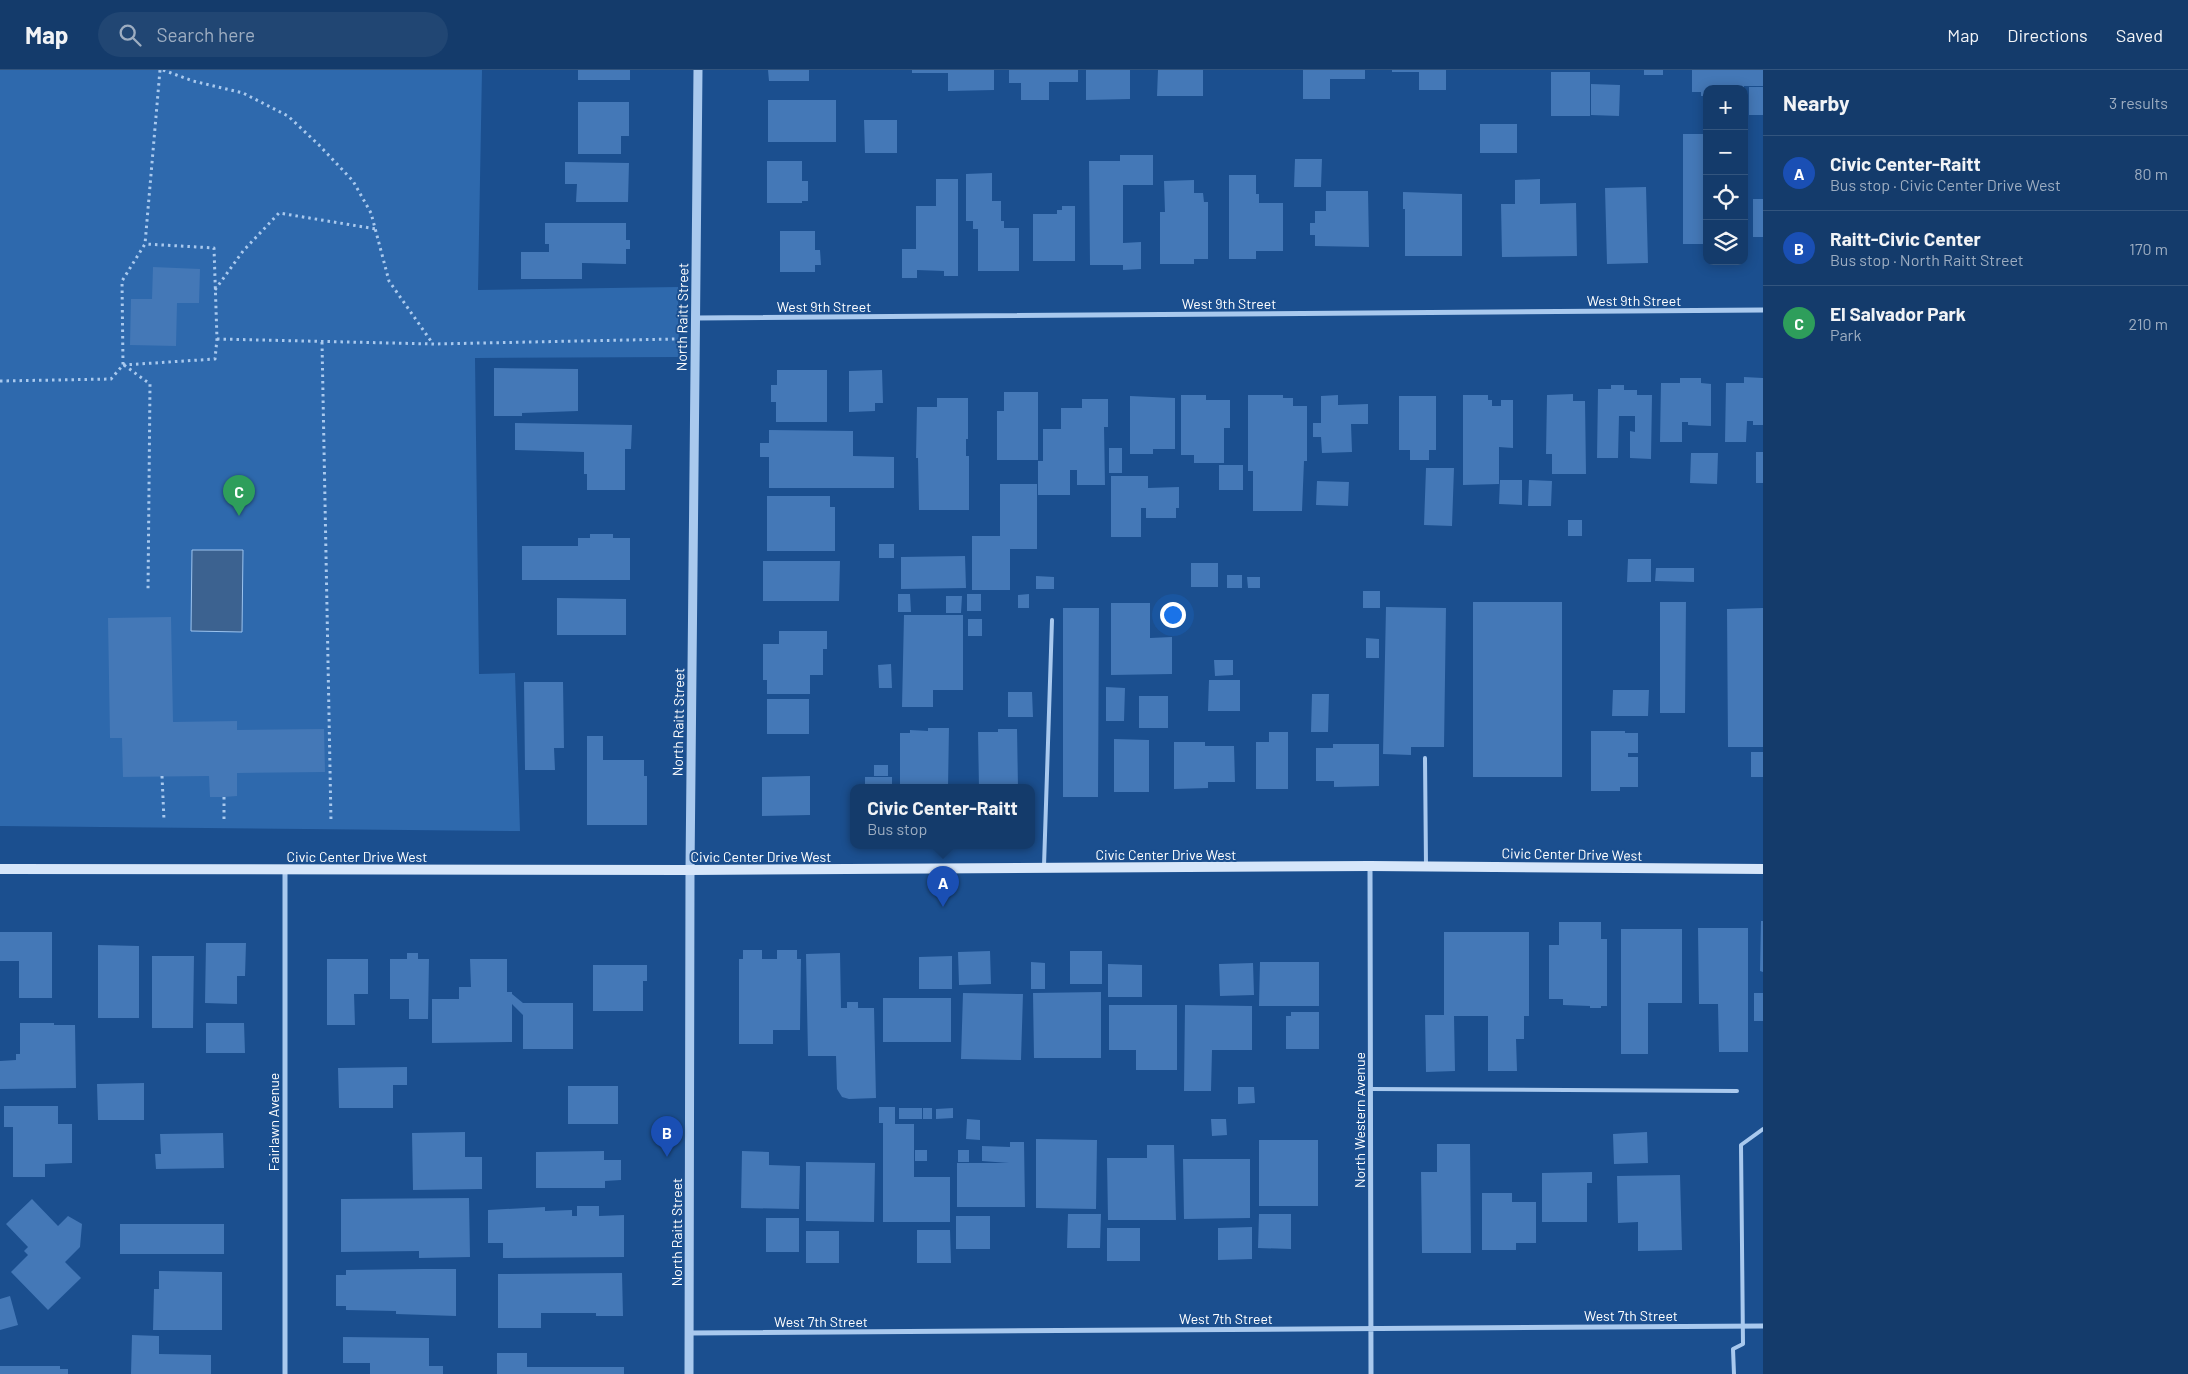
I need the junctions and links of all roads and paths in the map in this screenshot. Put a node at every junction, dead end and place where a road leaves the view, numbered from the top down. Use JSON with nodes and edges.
{"nodes":[{"id":1,"x":160,"y":70,"type":"edge"},
{"id":2,"x":164,"y":70,"type":"edge"},
{"id":3,"x":698,"y":70,"type":"edge"},
{"id":4,"x":376,"y":229,"type":"junction"},
{"id":5,"x":145,"y":244,"type":"junction"},
{"id":6,"x":215,"y":290,"type":"junction"},
{"id":7,"x":1763,"y":310,"type":"edge"},
{"id":8,"x":696,"y":318,"type":"junction"},
{"id":9,"x":217,"y":339,"type":"junction"},
{"id":10,"x":679,"y":339,"type":"dead end"},
{"id":11,"x":322,"y":342,"type":"junction"},
{"id":12,"x":434,"y":344,"type":"junction"},
{"id":13,"x":123,"y":365,"type":"junction"},
{"id":14,"x":0,"y":381,"type":"edge"},
{"id":15,"x":148,"y":592,"type":"dead end"},
{"id":16,"x":1052,"y":620,"type":"dead end"},
{"id":17,"x":1424,"y":758,"type":"dead end"},
{"id":18,"x":162,"y":776,"type":"dead end"},
{"id":19,"x":224,"y":797,"type":"dead end"},
{"id":20,"x":164,"y":820,"type":"dead end"},
{"id":21,"x":224,"y":821,"type":"dead end"},
{"id":22,"x":331,"y":822,"type":"dead end"},
{"id":23,"x":1370,"y":866,"type":"junction"},
{"id":24,"x":1426,"y":867,"type":"junction"},
{"id":25,"x":1044,"y":868,"type":"junction"},
{"id":26,"x":1763,"y":868,"type":"edge"},
{"id":27,"x":0,"y":869,"type":"edge"},
{"id":28,"x":285,"y":870,"type":"junction"},
{"id":29,"x":690,"y":870,"type":"junction"},
{"id":30,"x":1371,"y":1089,"type":"junction"},
{"id":31,"x":1737,"y":1091,"type":"dead end"},
{"id":32,"x":1763,"y":1129,"type":"edge"},
{"id":33,"x":1743,"y":1326,"type":"junction"},
{"id":34,"x":1763,"y":1326,"type":"edge"},
{"id":35,"x":1370,"y":1328,"type":"junction"},
{"id":36,"x":690,"y":1333,"type":"junction"},
{"id":37,"x":285,"y":1374,"type":"edge"},
{"id":38,"x":689,"y":1374,"type":"edge"},
{"id":39,"x":1371,"y":1374,"type":"edge"},
{"id":40,"x":1734,"y":1374,"type":"edge"}],
"edges":[{"from":1,"to":5,"type":"path"},
{"from":2,"to":4,"type":"path"},
{"from":3,"to":8,"type":"street","name":"North Raitt Street"},
{"from":4,"to":6,"type":"path"},
{"from":4,"to":12,"type":"path"},
{"from":5,"to":6,"type":"path"},
{"from":5,"to":13,"type":"path"},
{"from":6,"to":9,"type":"path"},
{"from":7,"to":8,"type":"street","name":"West 9th Street"},
{"from":8,"to":29,"type":"street","name":"North Raitt Street"},
{"from":9,"to":11,"type":"path"},
{"from":9,"to":13,"type":"path"},
{"from":10,"to":12,"type":"path"},
{"from":11,"to":12,"type":"path"},
{"from":11,"to":22,"type":"path"},
{"from":13,"to":14,"type":"path"},
{"from":13,"to":15,"type":"path"},
{"from":16,"to":25,"type":"lane"},
{"from":17,"to":24,"type":"lane"},
{"from":18,"to":20,"type":"path"},
{"from":19,"to":21,"type":"path"},
{"from":23,"to":24,"type":"main road","name":"Civic Center Drive West"},
{"from":23,"to":25,"type":"main road","name":"Civic Center Drive West"},
{"from":23,"to":30,"type":"street","name":"North Western Avenue"},
{"from":24,"to":26,"type":"main road","name":"Civic Center Drive West"},
{"from":25,"to":29,"type":"main road","name":"Civic Center Drive West"},
{"from":27,"to":28,"type":"main road","name":"Civic Center Drive West"},
{"from":28,"to":29,"type":"main road","name":"Civic Center Drive West"},
{"from":28,"to":37,"type":"street","name":"Fairlawn Avenue"},
{"from":29,"to":36,"type":"street","name":"North Raitt Street"},
{"from":30,"to":31,"type":"lane"},
{"from":30,"to":35,"type":"street","name":"North Western Avenue"},
{"from":32,"to":33,"type":"lane"},
{"from":33,"to":34,"type":"street","name":"West 7th Street"},
{"from":33,"to":35,"type":"street","name":"West 7th Street"},
{"from":33,"to":40,"type":"lane"},
{"from":35,"to":36,"type":"street","name":"West 7th Street"},
{"from":35,"to":39,"type":"street","name":"North Western Avenue"},
{"from":36,"to":38,"type":"street","name":"North Raitt Street"}]}
